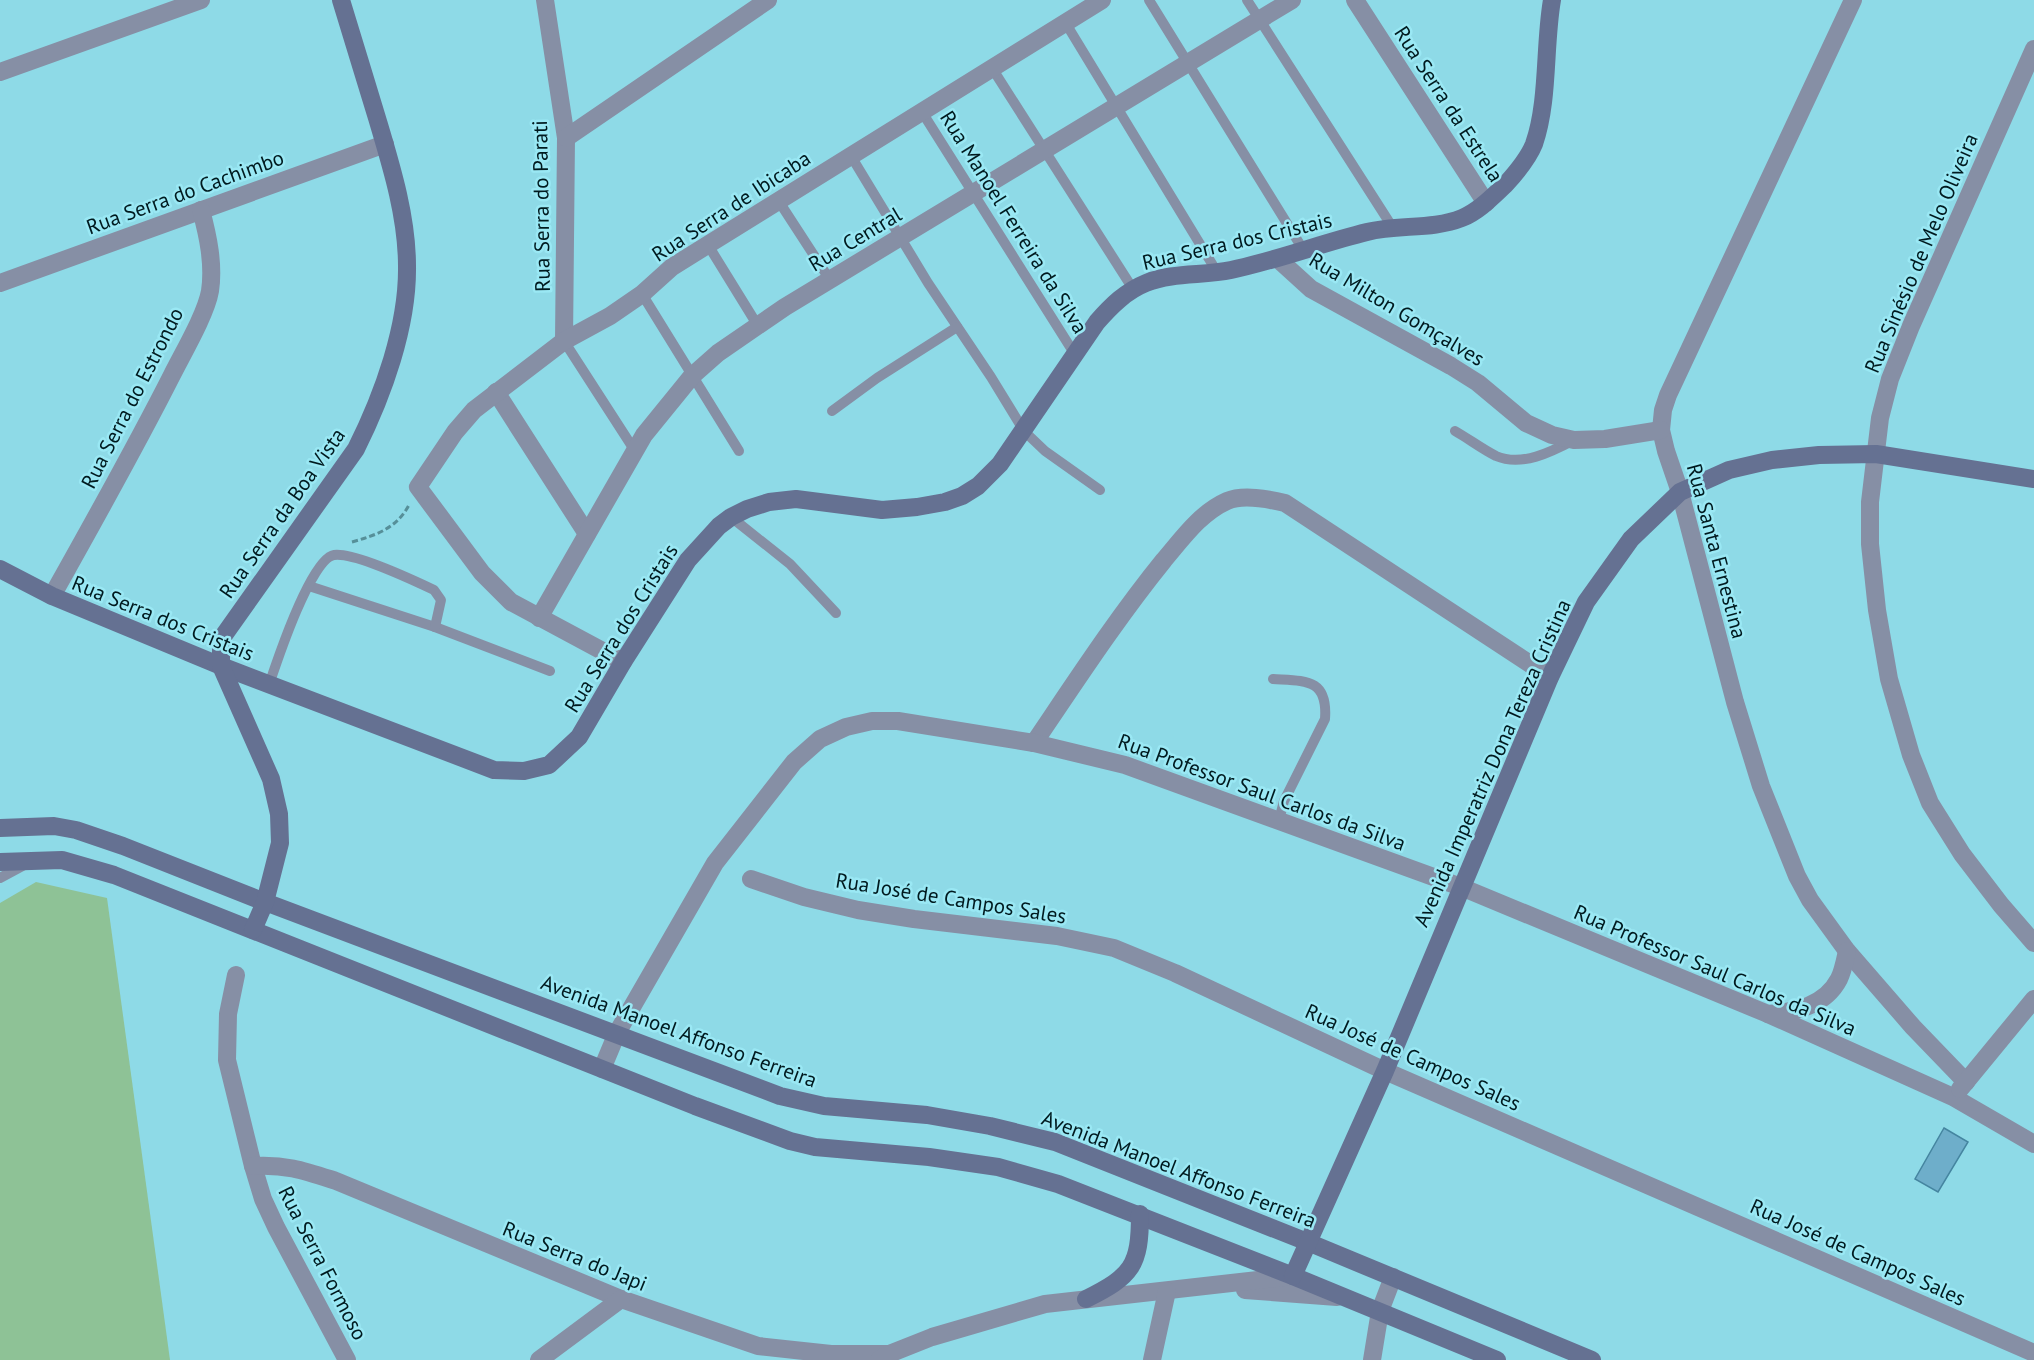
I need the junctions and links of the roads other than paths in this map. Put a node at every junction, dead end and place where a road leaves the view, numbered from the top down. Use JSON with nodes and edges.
{"nodes":[{"id":1,"x":201,"y":0,"type":"edge"},
{"id":2,"x":341,"y":0,"type":"edge"},
{"id":3,"x":545,"y":0,"type":"edge"},
{"id":4,"x":768,"y":0,"type":"edge"},
{"id":5,"x":1102,"y":0,"type":"edge"},
{"id":6,"x":1149,"y":0,"type":"edge"},
{"id":7,"x":1247,"y":0,"type":"edge"},
{"id":8,"x":1292,"y":0,"type":"edge"},
{"id":9,"x":1355,"y":0,"type":"edge"},
{"id":10,"x":1552,"y":0,"type":"edge"},
{"id":11,"x":1853,"y":0,"type":"edge"},
{"id":12,"x":1260,"y":20,"type":"junction"},
{"id":13,"x":1065,"y":22,"type":"junction"},
{"id":14,"x":2034,"y":49,"type":"edge"},
{"id":15,"x":1189,"y":63,"type":"junction"},
{"id":16,"x":992,"y":68,"type":"junction"},
{"id":17,"x":0,"y":72,"type":"edge"},
{"id":18,"x":1116,"y":107,"type":"junction"},
{"id":19,"x":922,"y":112,"type":"junction"},
{"id":20,"x":567,"y":138,"type":"junction"},
{"id":21,"x":385,"y":144,"type":"junction"},
{"id":22,"x":1044,"y":151,"type":"junction"},
{"id":23,"x":851,"y":156,"type":"junction"},
{"id":24,"x":973,"y":193,"type":"junction"},
{"id":25,"x":778,"y":200,"type":"junction"},
{"id":26,"x":1486,"y":203,"type":"junction"},
{"id":27,"x":201,"y":210,"type":"junction"},
{"id":28,"x":1393,"y":228,"type":"junction"},
{"id":29,"x":902,"y":237,"type":"junction"},
{"id":30,"x":708,"y":245,"type":"junction"},
{"id":31,"x":1304,"y":251,"type":"junction"},
{"id":32,"x":1278,"y":259,"type":"junction"},
{"id":33,"x":1217,"y":272,"type":"junction"},
{"id":34,"x":830,"y":280,"type":"junction"},
{"id":35,"x":0,"y":283,"type":"edge"},
{"id":36,"x":1133,"y":289,"type":"junction"},
{"id":37,"x":642,"y":294,"type":"junction"},
{"id":38,"x":758,"y":326,"type":"junction"},
{"id":39,"x":957,"y":327,"type":"junction"},
{"id":40,"x":564,"y":341,"type":"junction"},
{"id":41,"x":1074,"y":353,"type":"junction"},
{"id":42,"x":692,"y":376,"type":"junction"},
{"id":43,"x":496,"y":392,"type":"junction"},
{"id":44,"x":832,"y":411,"type":"dead end"},
{"id":45,"x":1455,"y":430,"type":"dead end"},
{"id":46,"x":1661,"y":430,"type":"junction"},
{"id":47,"x":1024,"y":431,"type":"junction"},
{"id":48,"x":1574,"y":440,"type":"junction"},
{"id":49,"x":635,"y":451,"type":"junction"},
{"id":50,"x":740,"y":451,"type":"dead end"},
{"id":51,"x":1876,"y":454,"type":"junction"},
{"id":52,"x":2034,"y":479,"type":"edge"},
{"id":53,"x":1100,"y":490,"type":"dead end"},
{"id":54,"x":1680,"y":492,"type":"junction"},
{"id":55,"x":731,"y":517,"type":"junction"},
{"id":56,"x":587,"y":534,"type":"junction"},
{"id":57,"x":0,"y":569,"type":"edge"},
{"id":58,"x":309,"y":586,"type":"junction"},
{"id":59,"x":52,"y":596,"type":"junction"},
{"id":60,"x":836,"y":613,"type":"dead end"},
{"id":61,"x":539,"y":618,"type":"junction"},
{"id":62,"x":435,"y":627,"type":"junction"},
{"id":63,"x":623,"y":662,"type":"junction"},
{"id":64,"x":221,"y":666,"type":"junction"},
{"id":65,"x":550,"y":672,"type":"dead end"},
{"id":66,"x":1550,"y":677,"type":"junction"},
{"id":67,"x":1273,"y":679,"type":"dead end"},
{"id":68,"x":269,"y":684,"type":"junction"},
{"id":69,"x":1034,"y":743,"type":"junction"},
{"id":70,"x":1279,"y":820,"type":"junction"},
{"id":71,"x":0,"y":828,"type":"edge"},
{"id":72,"x":34,"y":860,"type":"junction"},
{"id":73,"x":0,"y":862,"type":"edge"},
{"id":74,"x":0,"y":878,"type":"edge"},
{"id":75,"x":751,"y":879,"type":"dead end"},
{"id":76,"x":1461,"y":887,"type":"junction"},
{"id":77,"x":265,"y":902,"type":"junction"},
{"id":78,"x":253,"y":930,"type":"junction"},
{"id":79,"x":2034,"y":942,"type":"edge"},
{"id":80,"x":1847,"y":951,"type":"junction"},
{"id":81,"x":236,"y":975,"type":"dead end"},
{"id":82,"x":2034,"y":999,"type":"edge"},
{"id":83,"x":1768,"y":1014,"type":"junction"},
{"id":84,"x":617,"y":1033,"type":"junction"},
{"id":85,"x":602,"y":1069,"type":"junction"},
{"id":86,"x":1385,"y":1071,"type":"junction"},
{"id":87,"x":1966,"y":1082,"type":"junction"},
{"id":88,"x":1953,"y":1097,"type":"junction"},
{"id":89,"x":2034,"y":1144,"type":"edge"},
{"id":90,"x":253,"y":1166,"type":"junction"},
{"id":91,"x":1140,"y":1214,"type":"junction"},
{"id":92,"x":1310,"y":1243,"type":"junction"},
{"id":93,"x":1293,"y":1276,"type":"junction"},
{"id":94,"x":1393,"y":1277,"type":"junction"},
{"id":95,"x":1192,"y":1287,"type":"junction"},
{"id":96,"x":1167,"y":1291,"type":"junction"},
{"id":97,"x":621,"y":1299,"type":"junction"},
{"id":98,"x":1086,"y":1299,"type":"junction"},
{"id":99,"x":1349,"y":1299,"type":"junction"},
{"id":100,"x":1380,"y":1311,"type":"junction"},
{"id":101,"x":2034,"y":1353,"type":"edge"},
{"id":102,"x":884,"y":1357,"type":"edge"},
{"id":103,"x":347,"y":1360,"type":"edge"},
{"id":104,"x":539,"y":1360,"type":"edge"},
{"id":105,"x":1152,"y":1360,"type":"edge"},
{"id":106,"x":1372,"y":1360,"type":"edge"},
{"id":107,"x":1497,"y":1360,"type":"edge"},
{"id":108,"x":1592,"y":1360,"type":"edge"}],
"edges":[{"from":1,"to":17,"type":"street"},
{"from":2,"to":21,"type":"main road","name":"Rua Serra da Boa Vista"},
{"from":3,"to":20,"type":"street","name":"Rua Serra do Parati"},
{"from":4,"to":20,"type":"street"},
{"from":5,"to":13,"type":"street","name":"Rua Serra de Ibicaba"},
{"from":6,"to":15,"type":"lane"},
{"from":7,"to":12,"type":"lane"},
{"from":8,"to":12,"type":"street","name":"Rua Central"},
{"from":9,"to":26,"type":"street","name":"Rua Serra da Estrela"},
{"from":10,"to":26,"type":"main road","name":"Rua Serra dos Cristais"},
{"from":11,"to":46,"type":"street","name":"Rua Santa Ernestina"},
{"from":12,"to":15,"type":"street","name":"Rua Central"},
{"from":12,"to":28,"type":"lane"},
{"from":13,"to":16,"type":"street","name":"Rua Serra de Ibicaba"},
{"from":13,"to":18,"type":"lane"},
{"from":14,"to":51,"type":"street","name":"Rua Sinésio de Melo Oliveira"},
{"from":15,"to":18,"type":"street","name":"Rua Central"},
{"from":15,"to":31,"type":"lane"},
{"from":16,"to":19,"type":"street","name":"Rua Serra de Ibicaba"},
{"from":16,"to":22,"type":"lane"},
{"from":18,"to":22,"type":"street","name":"Rua Central"},
{"from":18,"to":33,"type":"lane"},
{"from":19,"to":23,"type":"street","name":"Rua Serra de Ibicaba"},
{"from":19,"to":24,"type":"lane","name":"Rua Manoel Ferreira da Silva"},
{"from":20,"to":40,"type":"street","name":"Rua Serra do Parati"},
{"from":21,"to":27,"type":"street","name":"Rua Serra do Cachimbo"},
{"from":21,"to":64,"type":"main road","name":"Rua Serra da Boa Vista"},
{"from":22,"to":24,"type":"street","name":"Rua Central"},
{"from":22,"to":36,"type":"lane"},
{"from":23,"to":25,"type":"street","name":"Rua Serra de Ibicaba"},
{"from":23,"to":29,"type":"lane"},
{"from":24,"to":29,"type":"street","name":"Rua Central"},
{"from":24,"to":41,"type":"lane","name":"Rua Manoel Ferreira da Silva"},
{"from":25,"to":30,"type":"street","name":"Rua Serra de Ibicaba"},
{"from":25,"to":34,"type":"lane"},
{"from":26,"to":28,"type":"main road","name":"Rua Serra dos Cristais"},
{"from":27,"to":35,"type":"street","name":"Rua Serra do Cachimbo"},
{"from":27,"to":59,"type":"street","name":"Rua Serra do Estrondo"},
{"from":28,"to":31,"type":"main road","name":"Rua Serra dos Cristais"},
{"from":29,"to":34,"type":"street","name":"Rua Central"},
{"from":29,"to":39,"type":"lane"},
{"from":30,"to":37,"type":"street","name":"Rua Serra de Ibicaba"},
{"from":30,"to":38,"type":"lane"},
{"from":31,"to":32,"type":"main road","name":"Rua Serra dos Cristais"},
{"from":32,"to":33,"type":"main road","name":"Rua Serra dos Cristais"},
{"from":32,"to":48,"type":"street","name":"Rua Milton Gomçalves"},
{"from":33,"to":36,"type":"main road","name":"Rua Serra dos Cristais"},
{"from":34,"to":38,"type":"street","name":"Rua Central"},
{"from":36,"to":41,"type":"main road","name":"Rua Serra dos Cristais"},
{"from":37,"to":40,"type":"street","name":"Rua Serra de Ibicaba"},
{"from":37,"to":42,"type":"lane"},
{"from":38,"to":42,"type":"street","name":"Rua Central"},
{"from":39,"to":44,"type":"lane"},
{"from":39,"to":47,"type":"lane"},
{"from":40,"to":43,"type":"street","name":"Rua Serra de Ibicaba"},
{"from":40,"to":49,"type":"lane"},
{"from":41,"to":47,"type":"main road","name":"Rua Serra dos Cristais"},
{"from":42,"to":49,"type":"street","name":"Rua Central"},
{"from":42,"to":50,"type":"lane"},
{"from":43,"to":56,"type":"street"},
{"from":43,"to":61,"type":"street","name":"Rua Serra de Ibicaba"},
{"from":45,"to":48,"type":"lane"},
{"from":46,"to":48,"type":"street","name":"Rua Milton Gomçalves"},
{"from":46,"to":54,"type":"street","name":"Rua Santa Ernestina"},
{"from":47,"to":53,"type":"lane"},
{"from":47,"to":55,"type":"main road","name":"Rua Serra dos Cristais"},
{"from":49,"to":56,"type":"street","name":"Rua Central"},
{"from":51,"to":52,"type":"main road","name":"Avenida Imperatriz Dona Tereza Cristina"},
{"from":51,"to":54,"type":"main road","name":"Avenida Imperatriz Dona Tereza Cristina"},
{"from":51,"to":79,"type":"street","name":"Rua Sinésio de Melo Oliveira"},
{"from":54,"to":66,"type":"main road","name":"Avenida Imperatriz Dona Tereza Cristina"},
{"from":54,"to":80,"type":"street","name":"Rua Santa Ernestina"},
{"from":55,"to":60,"type":"lane"},
{"from":55,"to":63,"type":"main road","name":"Rua Serra dos Cristais"},
{"from":56,"to":61,"type":"street","name":"Rua Central"},
{"from":57,"to":59,"type":"main road","name":"Rua Serra dos Cristais"},
{"from":58,"to":62,"type":"lane"},
{"from":58,"to":62,"type":"lane"},
{"from":58,"to":68,"type":"lane"},
{"from":59,"to":64,"type":"main road","name":"Rua Serra dos Cristais"},
{"from":61,"to":63,"type":"street"},
{"from":62,"to":65,"type":"lane"},
{"from":63,"to":68,"type":"main road","name":"Rua Serra dos Cristais"},
{"from":64,"to":68,"type":"main road","name":"Rua Serra dos Cristais"},
{"from":64,"to":77,"type":"main road"},
{"from":66,"to":69,"type":"street"},
{"from":66,"to":76,"type":"main road","name":"Avenida Imperatriz Dona Tereza Cristina"},
{"from":67,"to":70,"type":"lane"},
{"from":69,"to":70,"type":"street","name":"Rua Professor Saul Carlos da Silva"},
{"from":69,"to":84,"type":"street","name":"Rua Professor Saul Carlos da Silva"},
{"from":70,"to":76,"type":"street","name":"Rua Professor Saul Carlos da Silva"},
{"from":71,"to":77,"type":"main road","name":"Avenida Manoel Affonso Ferreira"},
{"from":72,"to":73,"type":"main road"},
{"from":72,"to":74,"type":"lane"},
{"from":72,"to":78,"type":"main road"},
{"from":75,"to":86,"type":"street","name":"Rua José de Campos Sales"},
{"from":76,"to":83,"type":"street","name":"Rua Professor Saul Carlos da Silva"},
{"from":76,"to":86,"type":"main road","name":"Avenida Imperatriz Dona Tereza Cristina"},
{"from":77,"to":78,"type":"main road"},
{"from":77,"to":84,"type":"main road","name":"Avenida Manoel Affonso Ferreira"},
{"from":78,"to":85,"type":"main road"},
{"from":80,"to":83,"type":"street"},
{"from":80,"to":87,"type":"street","name":"Rua Santa Ernestina"},
{"from":81,"to":90,"type":"street","name":"Rua Serra Formoso"},
{"from":82,"to":87,"type":"street"},
{"from":83,"to":88,"type":"street","name":"Rua Professor Saul Carlos da Silva"},
{"from":84,"to":85,"type":"street","name":"Rua Professor Saul Carlos da Silva"},
{"from":84,"to":92,"type":"main road","name":"Avenida Manoel Affonso Ferreira"},
{"from":85,"to":91,"type":"main road"},
{"from":86,"to":92,"type":"main road","name":"Avenida Imperatriz Dona Tereza Cristina"},
{"from":86,"to":101,"type":"street","name":"Rua José de Campos Sales"},
{"from":87,"to":88,"type":"street"},
{"from":88,"to":89,"type":"street","name":"Rua Professor Saul Carlos da Silva"},
{"from":90,"to":97,"type":"street","name":"Rua Serra do Japi"},
{"from":90,"to":103,"type":"street","name":"Rua Serra Formoso"},
{"from":91,"to":93,"type":"main road"},
{"from":91,"to":98,"type":"main road"},
{"from":92,"to":93,"type":"main road","name":"Avenida Imperatriz Dona Tereza Cristina"},
{"from":92,"to":94,"type":"main road","name":"Avenida Manoel Affonso Ferreira"},
{"from":93,"to":95,"type":"street"},
{"from":93,"to":99,"type":"main road"},
{"from":94,"to":100,"type":"street"},
{"from":94,"to":108,"type":"main road","name":"Avenida Manoel Affonso Ferreira"},
{"from":95,"to":96,"type":"street","name":"Rua Serra do Japi"},
{"from":95,"to":99,"type":"street"},
{"from":96,"to":98,"type":"street","name":"Rua Serra do Japi"},
{"from":96,"to":105,"type":"street"},
{"from":97,"to":102,"type":"street","name":"Rua Serra do Japi"},
{"from":97,"to":104,"type":"street"},
{"from":98,"to":102,"type":"street","name":"Rua Serra do Japi"},
{"from":99,"to":100,"type":"main road"},
{"from":100,"to":106,"type":"street"},
{"from":100,"to":107,"type":"main road"}]}
